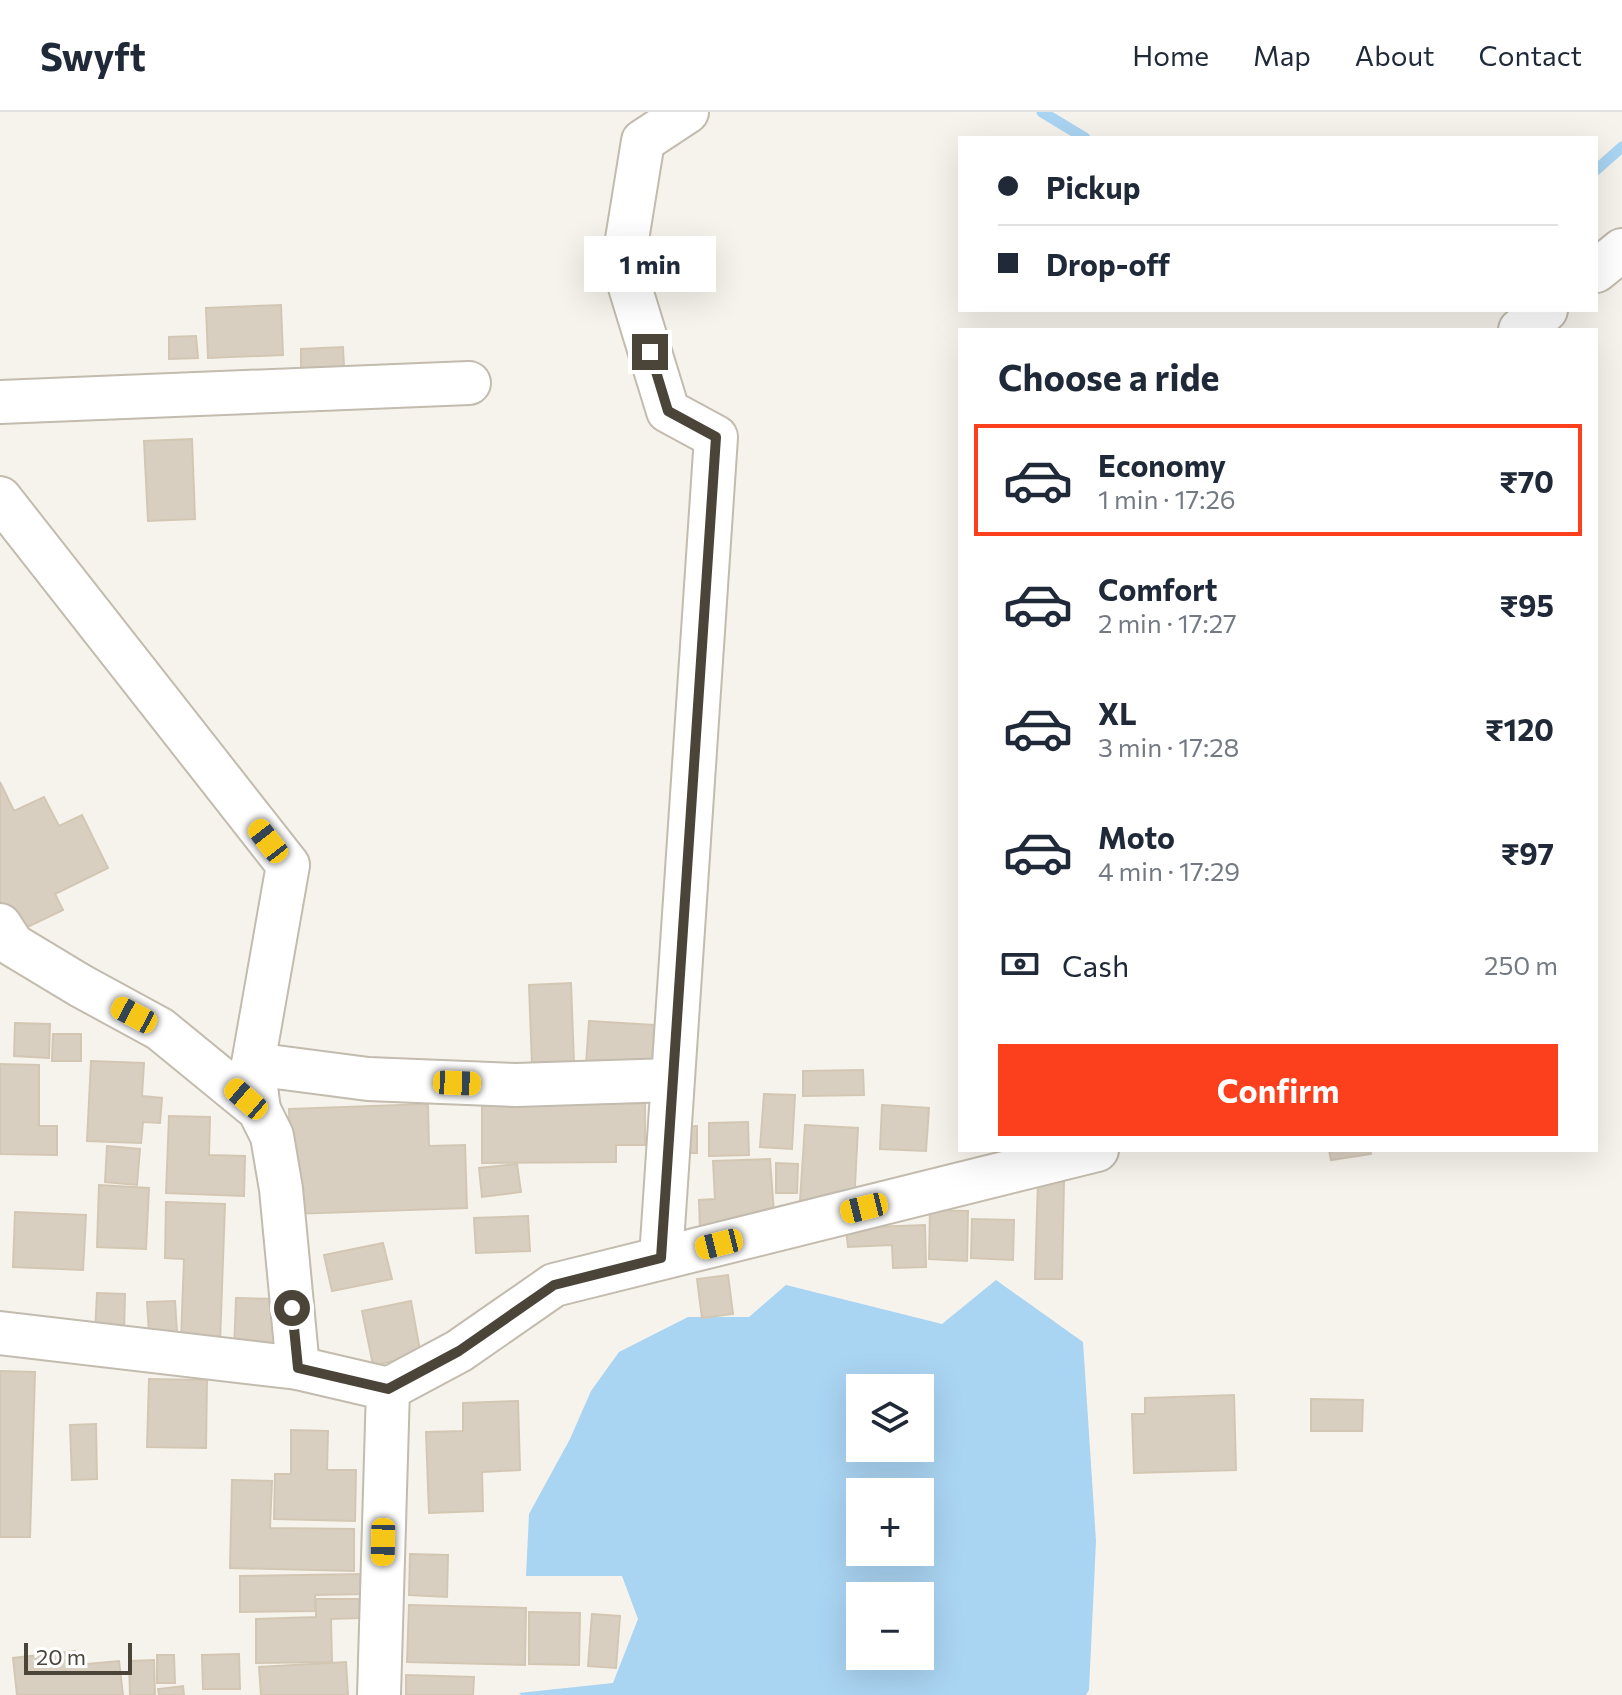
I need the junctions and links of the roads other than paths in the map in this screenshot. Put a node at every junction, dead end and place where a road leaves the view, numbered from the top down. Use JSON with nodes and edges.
{"nodes":[{"id":1,"x":687,"y":112,"type":"edge"},
{"id":2,"x":1622,"y":250,"type":"edge"},
{"id":3,"x":1598,"y":269,"type":"edge"},
{"id":4,"x":1543,"y":312,"type":"edge"},
{"id":5,"x":1523,"y":328,"type":"edge"},
{"id":6,"x":469,"y":383,"type":"dead end"},
{"id":7,"x":0,"y":402,"type":"edge"},
{"id":8,"x":0,"y":498,"type":"edge"},
{"id":9,"x":0,"y":925,"type":"edge"},
{"id":10,"x":253,"y":1064,"type":"junction"},
{"id":11,"x":672,"y":1080,"type":"junction"},
{"id":12,"x":259,"y":1110,"type":"junction"},
{"id":13,"x":1089,"y":1152,"type":"edge"},
{"id":14,"x":661,"y":1258,"type":"junction"},
{"id":15,"x":0,"y":1333,"type":"edge"},
{"id":16,"x":298,"y":1368,"type":"junction"},
{"id":17,"x":388,"y":1389,"type":"junction"},
{"id":18,"x":379,"y":1695,"type":"edge"}],
"edges":[{"from":1,"to":11,"type":"street"},
{"from":2,"to":3,"type":"street"},
{"from":4,"to":5,"type":"street"},
{"from":6,"to":7,"type":"street"},
{"from":8,"to":10,"type":"street"},
{"from":9,"to":12,"type":"street"},
{"from":10,"to":11,"type":"street"},
{"from":10,"to":12,"type":"street"},
{"from":11,"to":14,"type":"street"},
{"from":12,"to":16,"type":"street"},
{"from":13,"to":14,"type":"street"},
{"from":14,"to":17,"type":"street"},
{"from":15,"to":16,"type":"street"},
{"from":16,"to":17,"type":"street"},
{"from":17,"to":18,"type":"street"}]}
